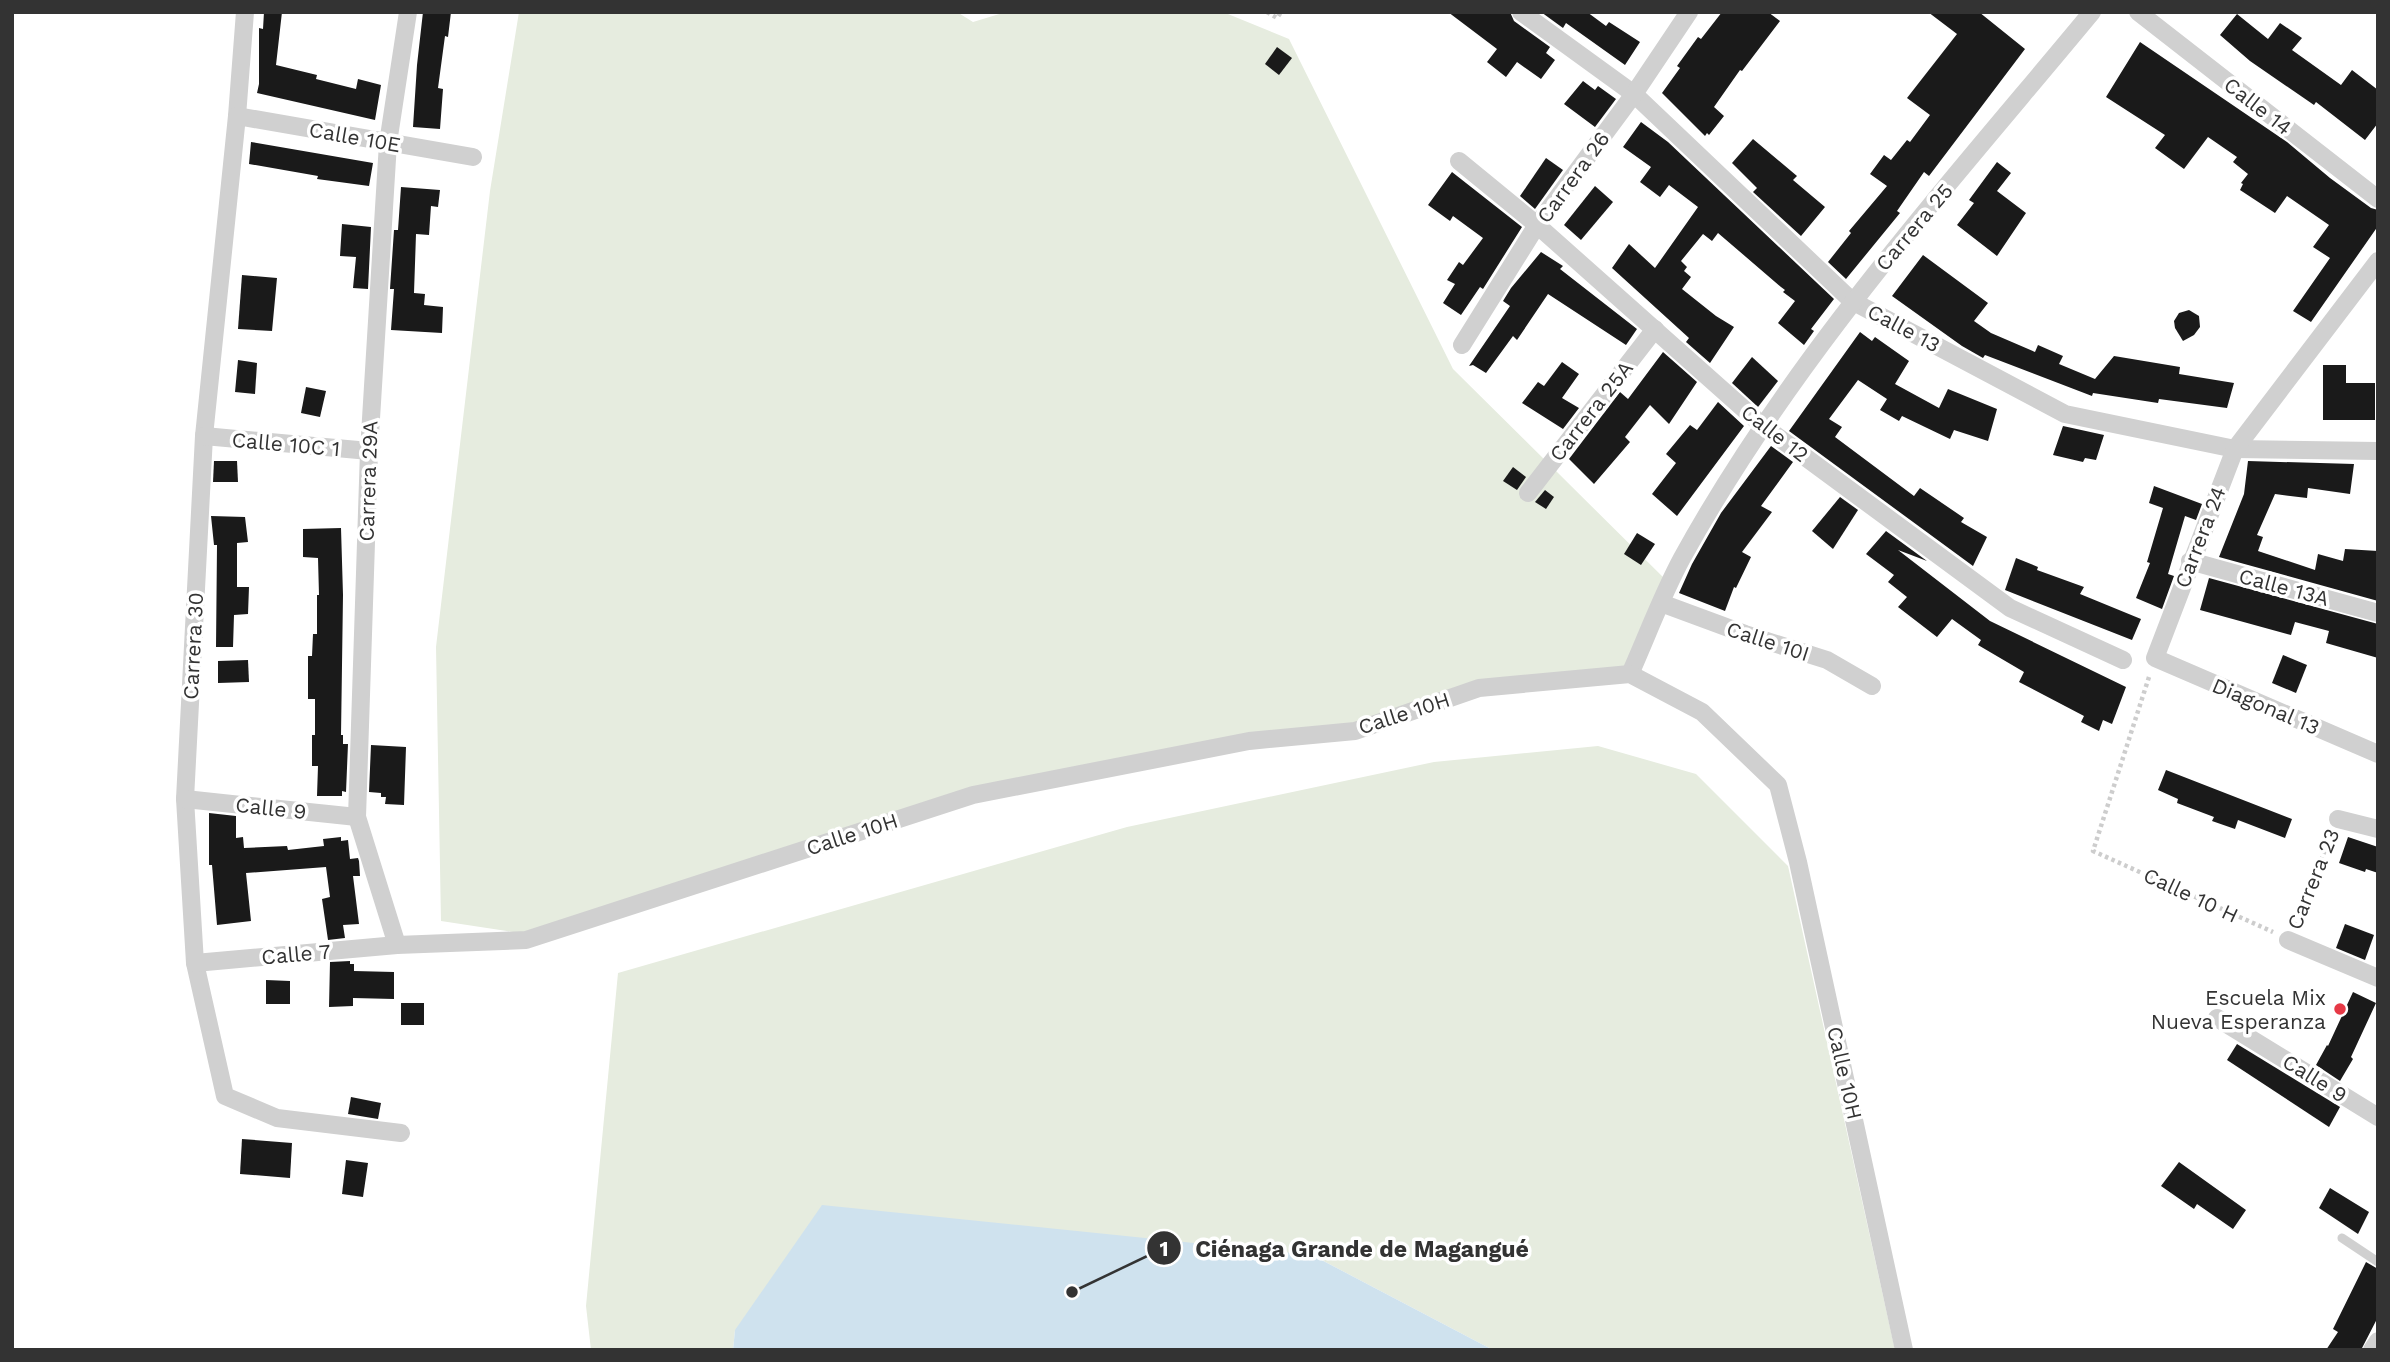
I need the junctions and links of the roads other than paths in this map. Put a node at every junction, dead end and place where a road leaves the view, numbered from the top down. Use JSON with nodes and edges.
{"nodes":[{"id":1,"x":245,"y":12,"type":"edge"},
{"id":2,"x":408,"y":12,"type":"edge"},
{"id":3,"x":1521,"y":12,"type":"edge"},
{"id":4,"x":1689,"y":12,"type":"edge"},
{"id":5,"x":2092,"y":12,"type":"edge"},
{"id":6,"x":2138,"y":12,"type":"edge"},
{"id":7,"x":1633,"y":94,"type":"junction"},
{"id":8,"x":237,"y":116,"type":"junction"},
{"id":9,"x":388,"y":143,"type":"junction"},
{"id":10,"x":473,"y":158,"type":"dead end"},
{"id":11,"x":1459,"y":161,"type":"dead end"},
{"id":12,"x":2378,"y":199,"type":"edge"},
{"id":13,"x":1537,"y":225,"type":"junction"},
{"id":14,"x":2378,"y":261,"type":"edge"},
{"id":15,"x":1852,"y":301,"type":"junction"},
{"id":16,"x":1655,"y":329,"type":"junction"},
{"id":17,"x":1462,"y":345,"type":"dead end"},
{"id":18,"x":1762,"y":426,"type":"junction"},
{"id":19,"x":204,"y":436,"type":"junction"},
{"id":20,"x":2235,"y":449,"type":"junction"},
{"id":21,"x":369,"y":451,"type":"junction"},
{"id":22,"x":2378,"y":451,"type":"edge"},
{"id":23,"x":1528,"y":492,"type":"dead end"},
{"id":24,"x":2190,"y":561,"type":"junction"},
{"id":25,"x":1661,"y":603,"type":"junction"},
{"id":26,"x":2378,"y":613,"type":"edge"},
{"id":27,"x":2155,"y":658,"type":"joint"},
{"id":28,"x":2123,"y":660,"type":"dead end"},
{"id":29,"x":1630,"y":674,"type":"junction"},
{"id":30,"x":1872,"y":686,"type":"dead end"},
{"id":31,"x":2378,"y":754,"type":"edge"},
{"id":32,"x":185,"y":799,"type":"junction"},
{"id":33,"x":357,"y":817,"type":"junction"},
{"id":34,"x":2338,"y":819,"type":"road end"},
{"id":35,"x":2378,"y":829,"type":"edge"},
{"id":36,"x":2288,"y":940,"type":"road end"},
{"id":37,"x":397,"y":945,"type":"junction"},
{"id":38,"x":195,"y":963,"type":"junction"},
{"id":39,"x":2378,"y":978,"type":"edge"},
{"id":40,"x":2217,"y":1017,"type":"dead end"},
{"id":41,"x":2378,"y":1117,"type":"edge"},
{"id":42,"x":401,"y":1133,"type":"dead end"},
{"id":43,"x":2342,"y":1238,"type":"dead end"},
{"id":44,"x":2378,"y":1262,"type":"edge"},
{"id":45,"x":2378,"y":1341,"type":"edge"},
{"id":46,"x":1904,"y":1350,"type":"edge"},
{"id":47,"x":2372,"y":1350,"type":"edge"}],
"edges":[{"from":1,"to":8,"type":"street","name":"Carrera 30"},
{"from":2,"to":9,"type":"street","name":"Carrera 29A"},
{"from":3,"to":7,"type":"street","name":"Calle 13"},
{"from":4,"to":7,"type":"street","name":"Carrera 26"},
{"from":5,"to":15,"type":"street","name":"Carrera 25"},
{"from":6,"to":12,"type":"street","name":"Calle 14"},
{"from":7,"to":13,"type":"street","name":"Carrera 26"},
{"from":7,"to":15,"type":"street","name":"Calle 13"},
{"from":8,"to":9,"type":"street","name":"Calle 10E"},
{"from":8,"to":19,"type":"street","name":"Carrera 30"},
{"from":9,"to":10,"type":"street","name":"Calle 10E"},
{"from":9,"to":21,"type":"street","name":"Carrera 29A"},
{"from":11,"to":13,"type":"street","name":"Calle 12"},
{"from":13,"to":16,"type":"street","name":"Calle 12"},
{"from":13,"to":17,"type":"street","name":"Carrera 26"},
{"from":14,"to":20,"type":"street","name":"Carrera 24"},
{"from":15,"to":18,"type":"street","name":"Carrera 25"},
{"from":15,"to":20,"type":"street","name":"Calle 13"},
{"from":16,"to":18,"type":"street","name":"Calle 12"},
{"from":16,"to":23,"type":"street","name":"Carrera 25A"},
{"from":18,"to":25,"type":"street","name":"Carrera 25"},
{"from":18,"to":28,"type":"street","name":"Calle 12"},
{"from":19,"to":21,"type":"street","name":"Calle 10C 1"},
{"from":19,"to":32,"type":"street","name":"Carrera 30"},
{"from":20,"to":22,"type":"street","name":"Calle 13"},
{"from":20,"to":24,"type":"street","name":"Carrera 24"},
{"from":21,"to":33,"type":"street","name":"Carrera 29A"},
{"from":24,"to":26,"type":"street","name":"Calle 13A"},
{"from":24,"to":27,"type":"street","name":"Carrera 24"},
{"from":25,"to":29,"type":"street","name":"Carrera 25"},
{"from":25,"to":30,"type":"street","name":"Calle 10I"},
{"from":27,"to":31,"type":"street","name":"Diagonal 13"},
{"from":29,"to":37,"type":"street","name":"Calle 10H"},
{"from":29,"to":46,"type":"street","name":"Calle 10H"},
{"from":32,"to":33,"type":"street","name":"Calle 9"},
{"from":32,"to":38,"type":"street","name":"Carrera 30"},
{"from":33,"to":37,"type":"street","name":"Carrera 29A"},
{"from":34,"to":35,"type":"street"},
{"from":36,"to":39,"type":"street"},
{"from":37,"to":38,"type":"street","name":"Calle 7"},
{"from":38,"to":42,"type":"street","name":"Carrera 30"},
{"from":40,"to":41,"type":"street","name":"Calle 9"},
{"from":43,"to":44,"type":"lane"},
{"from":45,"to":47,"type":"street"}]}
